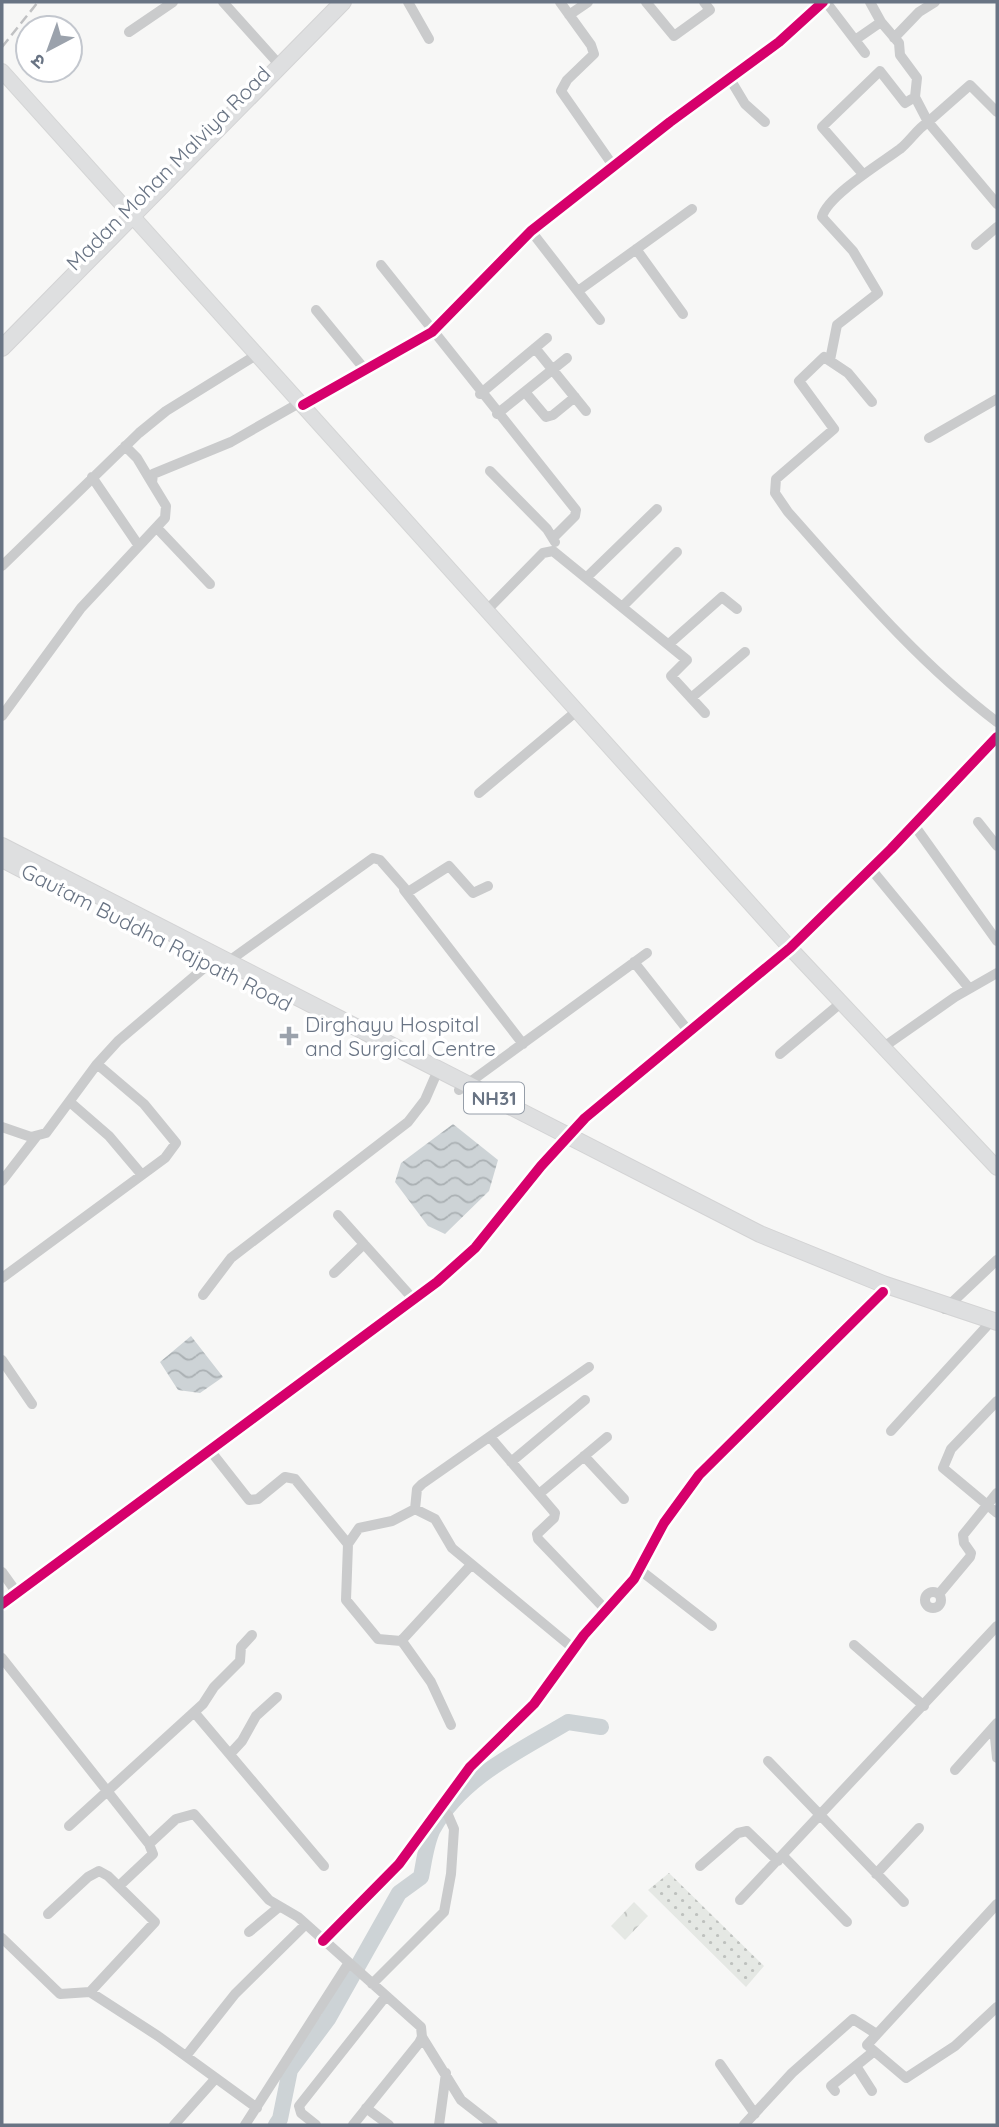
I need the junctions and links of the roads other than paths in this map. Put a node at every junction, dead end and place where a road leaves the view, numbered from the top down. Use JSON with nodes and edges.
{"nodes":[{"id":1,"x":173,"y":2,"type":"edge"},
{"id":2,"x":223,"y":2,"type":"edge"},
{"id":3,"x":331,"y":2,"type":"edge"},
{"id":4,"x":343,"y":2,"type":"edge"},
{"id":5,"x":408,"y":2,"type":"edge"},
{"id":6,"x":560,"y":2,"type":"edge"},
{"id":7,"x":587,"y":2,"type":"edge"},
{"id":8,"x":646,"y":2,"type":"edge"},
{"id":9,"x":704,"y":2,"type":"edge"},
{"id":10,"x":824,"y":2,"type":"edge"},
{"id":11,"x":870,"y":2,"type":"edge"},
{"id":12,"x":934,"y":2,"type":"edge"},
{"id":13,"x":569,"y":15,"type":"junction"},
{"id":14,"x":881,"y":22,"type":"junction"},
{"id":15,"x":129,"y":32,"type":"dead end"},
{"id":16,"x":894,"y":38,"type":"junction"},
{"id":17,"x":429,"y":39,"type":"dead end"},
{"id":18,"x":855,"y":40,"type":"junction"},
{"id":19,"x":865,"y":53,"type":"dead end"},
{"id":20,"x":275,"y":61,"type":"junction"},
{"id":21,"x":2,"y":71,"type":"edge"},
{"id":22,"x":730,"y":79,"type":"junction"},
{"id":23,"x":915,"y":97,"type":"junction"},
{"id":24,"x":997,"y":111,"type":"edge"},
{"id":25,"x":765,"y":122,"type":"dead end"},
{"id":26,"x":928,"y":122,"type":"junction"},
{"id":27,"x":614,"y":167,"type":"junction"},
{"id":28,"x":863,"y":174,"type":"junction"},
{"id":29,"x":997,"y":204,"type":"edge"},
{"id":30,"x":692,"y":209,"type":"dead end"},
{"id":31,"x":129,"y":211,"type":"junction"},
{"id":32,"x":997,"y":227,"type":"edge"},
{"id":33,"x":531,"y":231,"type":"junction"},
{"id":34,"x":976,"y":245,"type":"dead end"},
{"id":35,"x":636,"y":249,"type":"junction"},
{"id":36,"x":381,"y":265,"type":"dead end"},
{"id":37,"x":578,"y":291,"type":"junction"},
{"id":38,"x":316,"y":310,"type":"dead end"},
{"id":39,"x":683,"y":314,"type":"dead end"},
{"id":40,"x":600,"y":320,"type":"dead end"},
{"id":41,"x":2,"y":332,"type":"edge"},
{"id":42,"x":432,"y":332,"type":"junction"},
{"id":43,"x":547,"y":338,"type":"dead end"},
{"id":44,"x":2,"y":348,"type":"edge"},
{"id":45,"x":536,"y":348,"type":"junction"},
{"id":46,"x":258,"y":354,"type":"junction"},
{"id":47,"x":567,"y":358,"type":"dead end"},
{"id":48,"x":830,"y":360,"type":"junction"},
{"id":49,"x":552,"y":370,"type":"junction"},
{"id":50,"x":366,"y":371,"type":"junction"},
{"id":51,"x":525,"y":391,"type":"junction"},
{"id":52,"x":480,"y":394,"type":"junction"},
{"id":53,"x":575,"y":397,"type":"junction"},
{"id":54,"x":997,"y":399,"type":"edge"},
{"id":55,"x":872,"y":402,"type":"dead end"},
{"id":56,"x":302,"y":404,"type":"junction"},
{"id":57,"x":586,"y":411,"type":"dead end"},
{"id":58,"x":496,"y":414,"type":"junction"},
{"id":59,"x":929,"y":438,"type":"dead end"},
{"id":60,"x":125,"y":446,"type":"junction"},
{"id":61,"x":490,"y":471,"type":"dead end"},
{"id":62,"x":92,"y":477,"type":"junction"},
{"id":63,"x":152,"y":483,"type":"junction"},
{"id":64,"x":657,"y":509,"type":"dead end"},
{"id":65,"x":157,"y":528,"type":"junction"},
{"id":66,"x":554,"y":537,"type":"junction"},
{"id":67,"x":139,"y":546,"type":"junction"},
{"id":68,"x":549,"y":550,"type":"junction"},
{"id":69,"x":677,"y":552,"type":"dead end"},
{"id":70,"x":2,"y":566,"type":"edge"},
{"id":71,"x":587,"y":577,"type":"junction"},
{"id":72,"x":210,"y":584,"type":"dead end"},
{"id":73,"x":623,"y":606,"type":"junction"},
{"id":74,"x":488,"y":609,"type":"junction"},
{"id":75,"x":737,"y":609,"type":"dead end"},
{"id":76,"x":669,"y":644,"type":"junction"},
{"id":77,"x":745,"y":652,"type":"dead end"},
{"id":78,"x":691,"y":698,"type":"junction"},
{"id":79,"x":578,"y":710,"type":"junction"},
{"id":80,"x":705,"y":713,"type":"dead end"},
{"id":81,"x":2,"y":716,"type":"edge"},
{"id":82,"x":997,"y":722,"type":"edge"},
{"id":83,"x":997,"y":737,"type":"edge"},
{"id":84,"x":479,"y":793,"type":"dead end"},
{"id":85,"x":978,"y":822,"type":"dead end"},
{"id":86,"x":914,"y":825,"type":"junction"},
{"id":87,"x":2,"y":846,"type":"edge"},
{"id":88,"x":997,"y":846,"type":"edge"},
{"id":89,"x":2,"y":859,"type":"edge"},
{"id":90,"x":871,"y":870,"type":"junction"},
{"id":91,"x":488,"y":886,"type":"dead end"},
{"id":92,"x":404,"y":890,"type":"junction"},
{"id":93,"x":997,"y":941,"type":"edge"},
{"id":94,"x":790,"y":948,"type":"junction"},
{"id":95,"x":647,"y":953,"type":"dead end"},
{"id":96,"x":229,"y":961,"type":"junction"},
{"id":97,"x":209,"y":962,"type":"junction"},
{"id":98,"x":634,"y":962,"type":"junction"},
{"id":99,"x":997,"y":973,"type":"edge"},
{"id":100,"x":969,"y":988,"type":"junction"},
{"id":101,"x":842,"y":1002,"type":"junction"},
{"id":102,"x":690,"y":1033,"type":"junction"},
{"id":103,"x":523,"y":1044,"type":"junction"},
{"id":104,"x":885,"y":1046,"type":"junction"},
{"id":105,"x":780,"y":1054,"type":"dead end"},
{"id":106,"x":97,"y":1064,"type":"junction"},
{"id":107,"x":435,"y":1077,"type":"junction"},
{"id":108,"x":464,"y":1087,"type":"junction"},
{"id":109,"x":71,"y":1103,"type":"junction"},
{"id":110,"x":2,"y":1127,"type":"edge"},
{"id":111,"x":36,"y":1137,"type":"junction"},
{"id":112,"x":563,"y":1140,"type":"junction"},
{"id":113,"x":997,"y":1168,"type":"edge"},
{"id":114,"x":142,"y":1175,"type":"junction"},
{"id":115,"x":2,"y":1181,"type":"edge"},
{"id":116,"x":338,"y":1215,"type":"dead end"},
{"id":117,"x":364,"y":1244,"type":"junction"},
{"id":118,"x":997,"y":1260,"type":"edge"},
{"id":119,"x":334,"y":1273,"type":"dead end"},
{"id":120,"x":2,"y":1278,"type":"edge"},
{"id":121,"x":883,"y":1292,"type":"junction"},
{"id":122,"x":203,"y":1295,"type":"dead end"},
{"id":123,"x":414,"y":1300,"type":"junction"},
{"id":124,"x":945,"y":1308,"type":"junction"},
{"id":125,"x":994,"y":1326,"type":"edge"},
{"id":126,"x":2,"y":1360,"type":"edge"},
{"id":127,"x":590,"y":1367,"type":"dead end"},
{"id":128,"x":585,"y":1400,"type":"dead end"},
{"id":129,"x":997,"y":1401,"type":"edge"},
{"id":130,"x":32,"y":1404,"type":"dead end"},
{"id":131,"x":891,"y":1432,"type":"dead end"},
{"id":132,"x":490,"y":1437,"type":"junction"},
{"id":133,"x":607,"y":1437,"type":"dead end"},
{"id":134,"x":209,"y":1449,"type":"junction"},
{"id":135,"x":584,"y":1456,"type":"junction"},
{"id":136,"x":511,"y":1462,"type":"junction"},
{"id":137,"x":997,"y":1493,"type":"edge"},
{"id":138,"x":539,"y":1494,"type":"junction"},
{"id":139,"x":624,"y":1499,"type":"dead end"},
{"id":140,"x":987,"y":1504,"type":"junction"},
{"id":141,"x":415,"y":1509,"type":"junction"},
{"id":142,"x":997,"y":1513,"type":"edge"},
{"id":143,"x":348,"y":1544,"type":"junction"},
{"id":144,"x":471,"y":1565,"type":"junction"},
{"id":145,"x":640,"y":1570,"type":"junction"},
{"id":146,"x":2,"y":1572,"type":"edge"},
{"id":147,"x":16,"y":1593,"type":"junction"},
{"id":148,"x":939,"y":1594,"type":"dead end"},
{"id":149,"x":2,"y":1604,"type":"edge"},
{"id":150,"x":606,"y":1610,"type":"junction"},
{"id":151,"x":712,"y":1626,"type":"dead end"},
{"id":152,"x":997,"y":1626,"type":"edge"},
{"id":153,"x":252,"y":1635,"type":"dead end"},
{"id":154,"x":401,"y":1641,"type":"junction"},
{"id":155,"x":854,"y":1645,"type":"dead end"},
{"id":156,"x":574,"y":1649,"type":"junction"},
{"id":157,"x":2,"y":1658,"type":"edge"},
{"id":158,"x":277,"y":1696,"type":"dead end"},
{"id":159,"x":924,"y":1706,"type":"junction"},
{"id":160,"x":194,"y":1712,"type":"junction"},
{"id":161,"x":451,"y":1725,"type":"dead end"},
{"id":162,"x":996,"y":1725,"type":"edge"},
{"id":163,"x":230,"y":1755,"type":"junction"},
{"id":164,"x":997,"y":1758,"type":"edge"},
{"id":165,"x":768,"y":1761,"type":"dead end"},
{"id":166,"x":955,"y":1769,"type":"dead end"},
{"id":167,"x":107,"y":1791,"type":"junction"},
{"id":168,"x":444,"y":1811,"type":"junction"},
{"id":169,"x":821,"y":1817,"type":"junction"},
{"id":170,"x":69,"y":1826,"type":"dead end"},
{"id":171,"x":919,"y":1828,"type":"dead end"},
{"id":172,"x":149,"y":1844,"type":"junction"},
{"id":173,"x":780,"y":1859,"type":"junction"},
{"id":174,"x":324,"y":1866,"type":"dead end"},
{"id":175,"x":700,"y":1866,"type":"dead end"},
{"id":176,"x":876,"y":1874,"type":"junction"},
{"id":177,"x":119,"y":1886,"type":"junction"},
{"id":178,"x":740,"y":1900,"type":"dead end"},
{"id":179,"x":904,"y":1902,"type":"dead end"},
{"id":180,"x":997,"y":1904,"type":"edge"},
{"id":181,"x":279,"y":1906,"type":"junction"},
{"id":182,"x":48,"y":1914,"type":"dead end"},
{"id":183,"x":847,"y":1922,"type":"dead end"},
{"id":184,"x":306,"y":1924,"type":"junction"},
{"id":185,"x":249,"y":1933,"type":"dead end"},
{"id":186,"x":2,"y":1938,"type":"edge"},
{"id":187,"x":323,"y":1941,"type":"junction"},
{"id":188,"x":349,"y":1965,"type":"junction"},
{"id":189,"x":372,"y":1984,"type":"junction"},
{"id":190,"x":90,"y":1992,"type":"junction"},
{"id":191,"x":386,"y":1996,"type":"junction"},
{"id":192,"x":997,"y":2007,"type":"edge"},
{"id":193,"x":875,"y":2033,"type":"junction"},
{"id":194,"x":422,"y":2037,"type":"junction"},
{"id":195,"x":873,"y":2052,"type":"junction"},
{"id":196,"x":186,"y":2056,"type":"junction"},
{"id":197,"x":720,"y":2064,"type":"dead end"},
{"id":198,"x":856,"y":2066,"type":"junction"},
{"id":199,"x":446,"y":2072,"type":"junction"},
{"id":200,"x":216,"y":2078,"type":"junction"},
{"id":201,"x":835,"y":2091,"type":"dead end"},
{"id":202,"x":872,"y":2091,"type":"dead end"},
{"id":203,"x":257,"y":2108,"type":"junction"},
{"id":204,"x":366,"y":2108,"type":"junction"},
{"id":205,"x":755,"y":2113,"type":"junction"},
{"id":206,"x":174,"y":2125,"type":"edge"},
{"id":207,"x":245,"y":2125,"type":"edge"},
{"id":208,"x":316,"y":2125,"type":"edge"},
{"id":209,"x":352,"y":2125,"type":"edge"},
{"id":210,"x":389,"y":2125,"type":"edge"},
{"id":211,"x":439,"y":2125,"type":"edge"},
{"id":212,"x":493,"y":2125,"type":"edge"},
{"id":213,"x":744,"y":2125,"type":"edge"}],
"edges":[{"from":1,"to":15,"type":"street"},
{"from":2,"to":20,"type":"street"},
{"from":3,"to":20,"type":"highway","name":"Madan Mohan Malviya Road"},
{"from":4,"to":31,"type":"highway"},
{"from":5,"to":17,"type":"street"},
{"from":6,"to":13,"type":"street"},
{"from":7,"to":13,"type":"street"},
{"from":8,"to":9,"type":"street"},
{"from":10,"to":18,"type":"street"},
{"from":10,"to":22,"type":"street"},
{"from":11,"to":14,"type":"street"},
{"from":12,"to":16,"type":"street"},
{"from":13,"to":27,"type":"street"},
{"from":14,"to":16,"type":"street"},
{"from":14,"to":18,"type":"street"},
{"from":16,"to":23,"type":"street"},
{"from":18,"to":19,"type":"street"},
{"from":20,"to":31,"type":"highway","name":"Madan Mohan Malviya Road"},
{"from":21,"to":31,"type":"main road"},
{"from":22,"to":25,"type":"street"},
{"from":22,"to":27,"type":"street"},
{"from":23,"to":26,"type":"street"},
{"from":23,"to":28,"type":"street"},
{"from":24,"to":26,"type":"street"},
{"from":26,"to":28,"type":"street"},
{"from":26,"to":29,"type":"street"},
{"from":27,"to":33,"type":"street"},
{"from":28,"to":48,"type":"street"},
{"from":30,"to":35,"type":"street"},
{"from":31,"to":41,"type":"highway","name":"Madan Mohan Malviya Road"},
{"from":31,"to":44,"type":"highway"},
{"from":31,"to":46,"type":"main road"},
{"from":32,"to":34,"type":"street"},
{"from":33,"to":37,"type":"street"},
{"from":33,"to":42,"type":"street"},
{"from":35,"to":37,"type":"street"},
{"from":35,"to":39,"type":"street"},
{"from":36,"to":42,"type":"street"},
{"from":37,"to":40,"type":"street"},
{"from":38,"to":50,"type":"street"},
{"from":42,"to":50,"type":"street"},
{"from":42,"to":52,"type":"street"},
{"from":43,"to":45,"type":"street"},
{"from":45,"to":49,"type":"street"},
{"from":45,"to":52,"type":"street"},
{"from":46,"to":56,"type":"main road"},
{"from":46,"to":60,"type":"street"},
{"from":47,"to":49,"type":"street"},
{"from":48,"to":55,"type":"street"},
{"from":48,"to":82,"type":"street"},
{"from":49,"to":51,"type":"street"},
{"from":49,"to":53,"type":"street"},
{"from":50,"to":56,"type":"street"},
{"from":51,"to":53,"type":"street"},
{"from":51,"to":58,"type":"street"},
{"from":52,"to":58,"type":"street"},
{"from":53,"to":57,"type":"street"},
{"from":54,"to":59,"type":"street"},
{"from":56,"to":63,"type":"street"},
{"from":56,"to":74,"type":"main road"},
{"from":58,"to":66,"type":"street"},
{"from":60,"to":62,"type":"street"},
{"from":60,"to":63,"type":"street"},
{"from":61,"to":66,"type":"street"},
{"from":62,"to":67,"type":"street"},
{"from":62,"to":70,"type":"street"},
{"from":63,"to":65,"type":"street"},
{"from":64,"to":71,"type":"street"},
{"from":65,"to":67,"type":"street"},
{"from":65,"to":72,"type":"street"},
{"from":66,"to":68,"type":"street"},
{"from":67,"to":81,"type":"street"},
{"from":68,"to":71,"type":"street"},
{"from":68,"to":74,"type":"street"},
{"from":69,"to":73,"type":"street"},
{"from":71,"to":73,"type":"street"},
{"from":73,"to":76,"type":"street"},
{"from":74,"to":79,"type":"main road"},
{"from":75,"to":76,"type":"street"},
{"from":76,"to":78,"type":"street"},
{"from":77,"to":78,"type":"street"},
{"from":78,"to":80,"type":"street"},
{"from":79,"to":84,"type":"street"},
{"from":79,"to":94,"type":"main road"},
{"from":83,"to":86,"type":"street"},
{"from":85,"to":88,"type":"street"},
{"from":86,"to":90,"type":"street"},
{"from":86,"to":93,"type":"street"},
{"from":87,"to":96,"type":"highway","number":"NH31"},
{"from":89,"to":97,"type":"highway","name":"Gautam Buddha Rajpath Road","number":"NH31"},
{"from":90,"to":94,"type":"street"},
{"from":90,"to":100,"type":"street"},
{"from":91,"to":92,"type":"street"},
{"from":92,"to":96,"type":"street"},
{"from":92,"to":103,"type":"street"},
{"from":94,"to":101,"type":"main road"},
{"from":94,"to":102,"type":"street"},
{"from":95,"to":98,"type":"street"},
{"from":96,"to":108,"type":"highway","number":"NH31"},
{"from":97,"to":106,"type":"street"},
{"from":97,"to":107,"type":"highway","name":"Gautam Buddha Rajpath Road","number":"NH31"},
{"from":98,"to":102,"type":"street"},
{"from":98,"to":103,"type":"street"},
{"from":99,"to":100,"type":"street"},
{"from":100,"to":104,"type":"street"},
{"from":101,"to":104,"type":"main road"},
{"from":101,"to":105,"type":"street"},
{"from":102,"to":112,"type":"street"},
{"from":103,"to":108,"type":"street"},
{"from":104,"to":113,"type":"main road"},
{"from":106,"to":109,"type":"street"},
{"from":106,"to":114,"type":"street"},
{"from":107,"to":108,"type":"highway","name":"Gautam Buddha Rajpath Road","number":"NH31"},
{"from":107,"to":122,"type":"street"},
{"from":108,"to":112,"type":"highway","name":"Gautam Buddha Rajpath Road","number":"NH31"},
{"from":109,"to":111,"type":"street"},
{"from":109,"to":114,"type":"street"},
{"from":110,"to":111,"type":"street"},
{"from":111,"to":115,"type":"street"},
{"from":112,"to":121,"type":"highway","name":"Gautam Buddha Rajpath Road","number":"NH31"},
{"from":112,"to":123,"type":"street"},
{"from":112,"to":124,"type":"highway","number":"NH31"},
{"from":114,"to":120,"type":"street"},
{"from":116,"to":117,"type":"street"},
{"from":117,"to":119,"type":"street"},
{"from":117,"to":123,"type":"street"},
{"from":118,"to":124,"type":"street"},
{"from":121,"to":124,"type":"highway","name":"Gautam Buddha Rajpath Road","number":"NH31"},
{"from":121,"to":145,"type":"street"},
{"from":123,"to":134,"type":"street"},
{"from":124,"to":125,"type":"highway","name":"Gautam Buddha Rajpath Road","number":"NH31"},
{"from":125,"to":131,"type":"street"},
{"from":126,"to":130,"type":"street"},
{"from":127,"to":132,"type":"street"},
{"from":128,"to":136,"type":"street"},
{"from":129,"to":140,"type":"street"},
{"from":132,"to":136,"type":"street"},
{"from":132,"to":141,"type":"street"},
{"from":133,"to":135,"type":"street"},
{"from":134,"to":143,"type":"street"},
{"from":134,"to":147,"type":"street"},
{"from":135,"to":138,"type":"street"},
{"from":135,"to":139,"type":"street"},
{"from":136,"to":138,"type":"street"},
{"from":137,"to":140,"type":"street"},
{"from":138,"to":150,"type":"street"},
{"from":140,"to":142,"type":"street"},
{"from":140,"to":148,"type":"street"},
{"from":141,"to":143,"type":"street"},
{"from":141,"to":144,"type":"street"},
{"from":143,"to":154,"type":"street"},
{"from":144,"to":154,"type":"street"},
{"from":144,"to":156,"type":"street"},
{"from":145,"to":150,"type":"street"},
{"from":145,"to":151,"type":"street"},
{"from":146,"to":147,"type":"street"},
{"from":147,"to":149,"type":"street"},
{"from":150,"to":156,"type":"street"},
{"from":152,"to":159,"type":"street"},
{"from":153,"to":160,"type":"street"},
{"from":154,"to":161,"type":"street"},
{"from":155,"to":159,"type":"street"},
{"from":156,"to":168,"type":"street"},
{"from":157,"to":167,"type":"street"},
{"from":158,"to":163,"type":"street"},
{"from":159,"to":169,"type":"street"},
{"from":160,"to":163,"type":"street"},
{"from":160,"to":167,"type":"street"},
{"from":162,"to":164,"type":"street"},
{"from":162,"to":166,"type":"street"},
{"from":163,"to":174,"type":"street"},
{"from":165,"to":169,"type":"street"},
{"from":167,"to":170,"type":"street"},
{"from":167,"to":172,"type":"street"},
{"from":168,"to":187,"type":"street"},
{"from":168,"to":189,"type":"street"},
{"from":169,"to":173,"type":"street"},
{"from":169,"to":176,"type":"street"},
{"from":171,"to":176,"type":"street"},
{"from":172,"to":177,"type":"street"},
{"from":172,"to":181,"type":"street"},
{"from":173,"to":175,"type":"street"},
{"from":173,"to":178,"type":"street"},
{"from":173,"to":183,"type":"street"},
{"from":176,"to":179,"type":"street"},
{"from":177,"to":182,"type":"street"},
{"from":177,"to":190,"type":"street"},
{"from":180,"to":193,"type":"street"},
{"from":181,"to":184,"type":"street"},
{"from":181,"to":185,"type":"street"},
{"from":184,"to":187,"type":"street"},
{"from":184,"to":196,"type":"street"},
{"from":186,"to":190,"type":"street"},
{"from":187,"to":188,"type":"street"},
{"from":188,"to":189,"type":"street"},
{"from":188,"to":203,"type":"street"},
{"from":189,"to":191,"type":"street"},
{"from":190,"to":196,"type":"street"},
{"from":191,"to":194,"type":"street"},
{"from":191,"to":208,"type":"street"},
{"from":192,"to":195,"type":"street"},
{"from":193,"to":195,"type":"street"},
{"from":193,"to":205,"type":"street"},
{"from":194,"to":199,"type":"street"},
{"from":194,"to":204,"type":"street"},
{"from":195,"to":198,"type":"street"},
{"from":196,"to":200,"type":"street"},
{"from":197,"to":205,"type":"street"},
{"from":198,"to":201,"type":"street"},
{"from":198,"to":202,"type":"street"},
{"from":199,"to":211,"type":"street"},
{"from":199,"to":212,"type":"street"},
{"from":200,"to":203,"type":"street"},
{"from":200,"to":206,"type":"street"},
{"from":203,"to":207,"type":"street"},
{"from":204,"to":209,"type":"street"},
{"from":204,"to":210,"type":"street"},
{"from":205,"to":213,"type":"street"}]}
